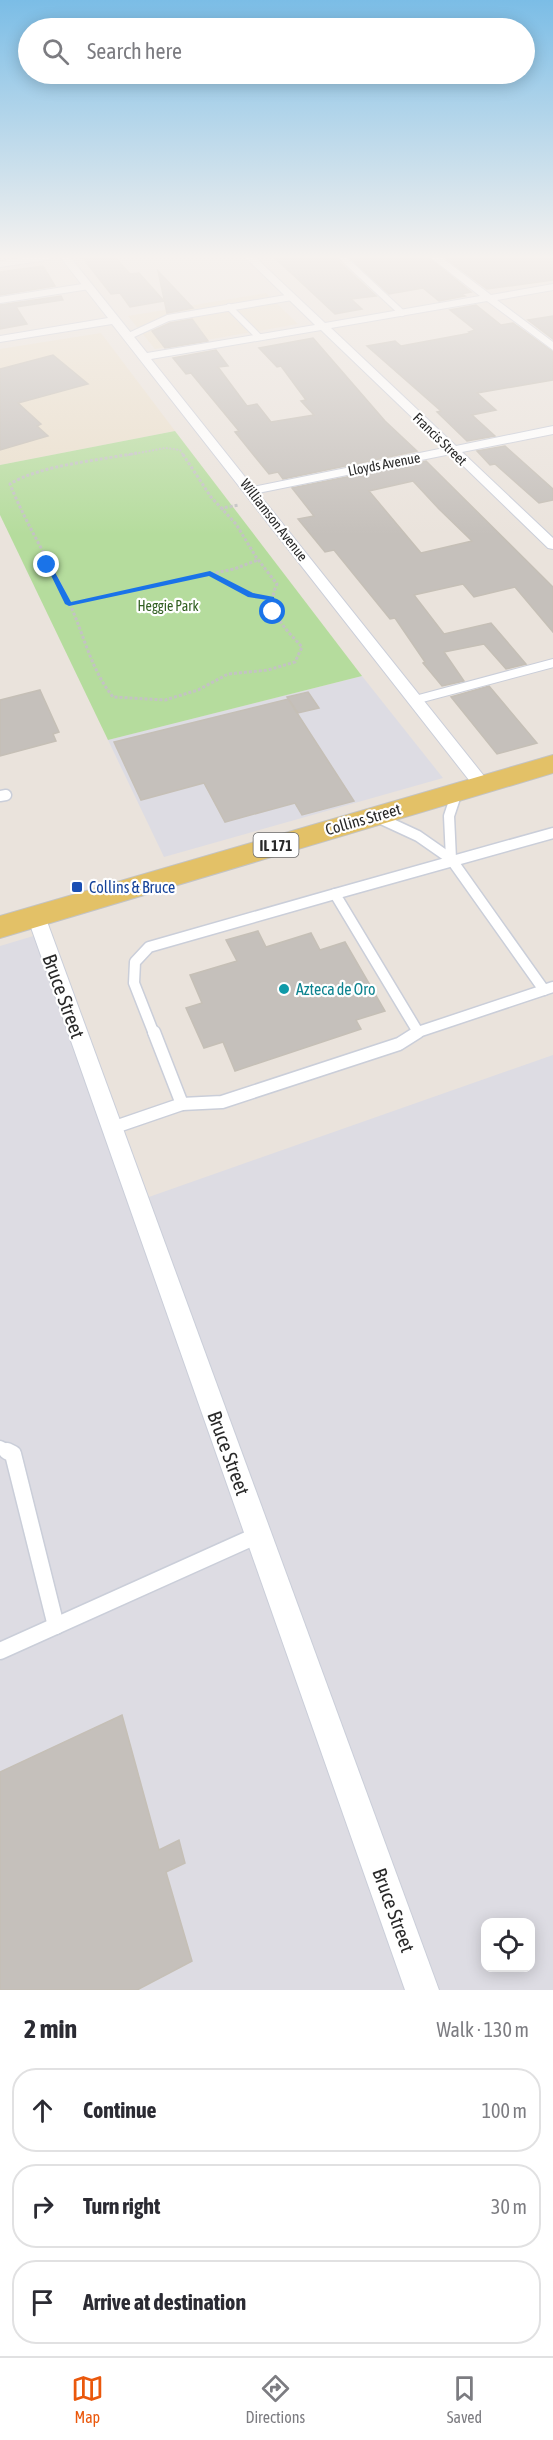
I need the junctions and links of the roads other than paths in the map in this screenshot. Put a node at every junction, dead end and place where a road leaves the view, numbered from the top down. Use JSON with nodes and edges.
{"nodes":[{"id":1,"x":140,"y":350,"type":"edge"},
{"id":2,"x":188,"y":350,"type":"edge"},
{"id":3,"x":348,"y":350,"type":"edge"},
{"id":4,"x":145,"y":357,"type":"junction"},
{"id":5,"x":553,"y":430,"type":"edge"},
{"id":6,"x":452,"y":451,"type":"junction"},
{"id":7,"x":248,"y":497,"type":"junction"},
{"id":8,"x":553,"y":545,"type":"edge"},
{"id":9,"x":553,"y":663,"type":"edge"},
{"id":10,"x":415,"y":700,"type":"junction"},
{"id":11,"x":553,"y":764,"type":"edge"},
{"id":12,"x":469,"y":788,"type":"junction"},
{"id":13,"x":374,"y":816,"type":"junction"},
{"id":14,"x":553,"y":833,"type":"edge"},
{"id":15,"x":451,"y":860,"type":"junction"},
{"id":16,"x":335,"y":894,"type":"junction"},
{"id":17,"x":36,"y":916,"type":"junction"},
{"id":18,"x":0,"y":927,"type":"edge"},
{"id":19,"x":548,"y":988,"type":"edge"},
{"id":20,"x":418,"y":1032,"type":"junction"},
{"id":21,"x":182,"y":1104,"type":"junction"},
{"id":22,"x":112,"y":1128,"type":"junction"},
{"id":23,"x":0,"y":1447,"type":"edge"},
{"id":24,"x":258,"y":1535,"type":"junction"},
{"id":25,"x":56,"y":1626,"type":"junction"},
{"id":26,"x":0,"y":1651,"type":"edge"},
{"id":27,"x":422,"y":1990,"type":"edge"}],
"edges":[{"from":1,"to":4,"type":"street","name":"Williamson Avenue"},
{"from":2,"to":4,"type":"street"},
{"from":3,"to":6,"type":"street","name":"Francis Street"},
{"from":4,"to":7,"type":"street","name":"Williamson Avenue"},
{"from":5,"to":6,"type":"street","name":"Lloyds Avenue"},
{"from":6,"to":7,"type":"street","name":"Lloyds Avenue"},
{"from":6,"to":8,"type":"street","name":"Francis Street"},
{"from":7,"to":10,"type":"street","name":"Williamson Avenue"},
{"from":9,"to":10,"type":"lane"},
{"from":10,"to":12,"type":"street","name":"Williamson Avenue"},
{"from":11,"to":12,"type":"main road","name":"Collins Street","number":"IL 171"},
{"from":12,"to":13,"type":"main road","name":"Collins Street","number":"IL 171"},
{"from":12,"to":15,"type":"lane"},
{"from":13,"to":15,"type":"lane"},
{"from":13,"to":17,"type":"main road","name":"Collins Street","number":"IL 171"},
{"from":14,"to":15,"type":"lane"},
{"from":15,"to":16,"type":"lane"},
{"from":15,"to":19,"type":"lane"},
{"from":16,"to":20,"type":"lane"},
{"from":16,"to":21,"type":"lane"},
{"from":17,"to":18,"type":"main road","name":"Collins Street","number":"IL 171"},
{"from":17,"to":22,"type":"street","name":"Bruce Street"},
{"from":19,"to":20,"type":"lane"},
{"from":20,"to":21,"type":"lane"},
{"from":21,"to":22,"type":"lane"},
{"from":22,"to":24,"type":"street","name":"Bruce Street"},
{"from":23,"to":25,"type":"lane"},
{"from":24,"to":25,"type":"lane"},
{"from":24,"to":27,"type":"street","name":"Bruce Street"},
{"from":25,"to":26,"type":"lane"}]}
